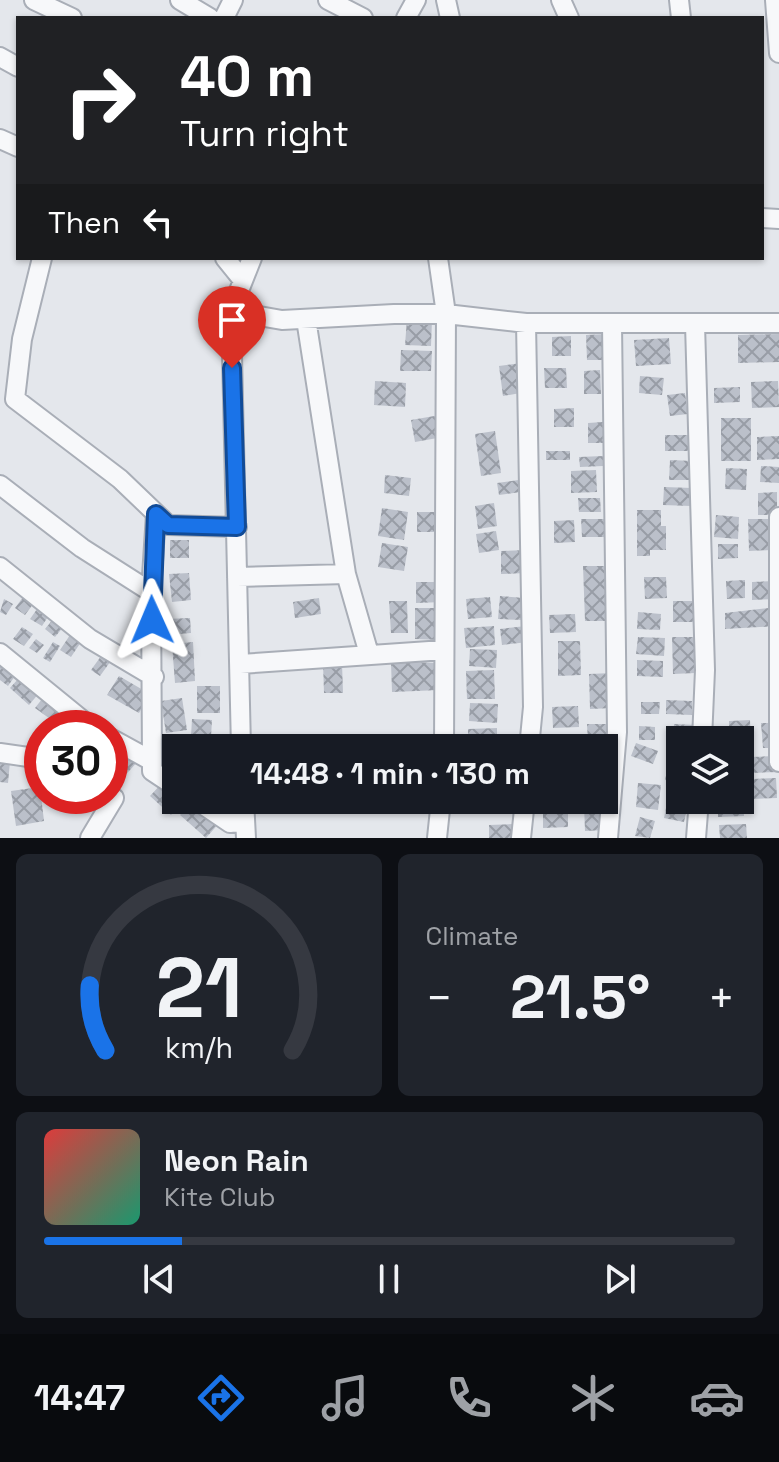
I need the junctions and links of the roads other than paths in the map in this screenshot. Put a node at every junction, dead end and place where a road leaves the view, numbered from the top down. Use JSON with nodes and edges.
{"nodes":[{"id":1,"x":34,"y":0,"type":"edge"},
{"id":2,"x":180,"y":0,"type":"edge"},
{"id":3,"x":328,"y":0,"type":"edge"},
{"id":4,"x":775,"y":0,"type":"edge"},
{"id":5,"x":68,"y":16,"type":"edge"},
{"id":6,"x":207,"y":16,"type":"edge"},
{"id":7,"x":359,"y":16,"type":"edge"},
{"id":8,"x":779,"y":53,"type":"edge"},
{"id":9,"x":42,"y":260,"type":"edge"},
{"id":10,"x":227,"y":260,"type":"edge"},
{"id":11,"x":251,"y":260,"type":"edge"},
{"id":12,"x":438,"y":260,"type":"edge"},
{"id":13,"x":242,"y":279,"type":"junction"},
{"id":14,"x":231,"y":311,"type":"junction"},
{"id":15,"x":446,"y":314,"type":"junction"},
{"id":16,"x":306,"y":319,"type":"junction"},
{"id":17,"x":526,"y":323,"type":"junction"},
{"id":18,"x":779,"y":323,"type":"edge"},
{"id":19,"x":612,"y":324,"type":"junction"},
{"id":20,"x":695,"y":324,"type":"junction"},
{"id":21,"x":8,"y":395,"type":"edge"},
{"id":22,"x":0,"y":485,"type":"edge"},
{"id":23,"x":156,"y":514,"type":"junction"},
{"id":24,"x":779,"y":517,"type":"edge"},
{"id":25,"x":237,"y":527,"type":"junction"},
{"id":26,"x":778,"y":558,"type":"edge"},
{"id":27,"x":0,"y":567,"type":"edge"},
{"id":28,"x":346,"y":574,"type":"junction"},
{"id":29,"x":237,"y":577,"type":"junction"},
{"id":30,"x":151,"y":592,"type":"junction"},
{"id":31,"x":444,"y":650,"type":"junction"},
{"id":32,"x":0,"y":653,"type":"edge"},
{"id":33,"x":369,"y":654,"type":"junction"},
{"id":34,"x":240,"y":664,"type":"junction"},
{"id":35,"x":154,"y":677,"type":"junction"},
{"id":36,"x":70,"y":710,"type":"edge"},
{"id":37,"x":703,"y":726,"type":"edge"},
{"id":38,"x":241,"y":734,"type":"edge"},
{"id":39,"x":444,"y":734,"type":"edge"},
{"id":40,"x":530,"y":734,"type":"edge"},
{"id":41,"x":0,"y":741,"type":"edge"},
{"id":42,"x":128,"y":748,"type":"edge"},
{"id":43,"x":24,"y":752,"type":"edge"},
{"id":44,"x":0,"y":753,"type":"edge"},
{"id":45,"x":24,"y":756,"type":"edge"},
{"id":46,"x":152,"y":761,"type":"junction"},
{"id":47,"x":779,"y":762,"type":"edge"},
{"id":48,"x":162,"y":778,"type":"edge"},
{"id":49,"x":104,"y":814,"type":"edge"},
{"id":50,"x":217,"y":814,"type":"edge"},
{"id":51,"x":440,"y":814,"type":"edge"},
{"id":52,"x":524,"y":814,"type":"edge"},
{"id":53,"x":698,"y":814,"type":"edge"},
{"id":54,"x":246,"y":829,"type":"edge"},
{"id":55,"x":90,"y":838,"type":"edge"},
{"id":56,"x":437,"y":838,"type":"edge"},
{"id":57,"x":521,"y":838,"type":"edge"},
{"id":58,"x":608,"y":838,"type":"edge"},
{"id":59,"x":696,"y":838,"type":"edge"}],
"edges":[{"from":1,"to":5,"type":"street"},
{"from":2,"to":6,"type":"street"},
{"from":3,"to":7,"type":"street"},
{"from":4,"to":8,"type":"street"},
{"from":9,"to":21,"type":"street"},
{"from":10,"to":13,"type":"street"},
{"from":11,"to":13,"type":"street"},
{"from":12,"to":15,"type":"street"},
{"from":13,"to":14,"type":"street"},
{"from":14,"to":16,"type":"street"},
{"from":14,"to":25,"type":"street"},
{"from":15,"to":16,"type":"street"},
{"from":15,"to":17,"type":"street"},
{"from":15,"to":31,"type":"street"},
{"from":16,"to":28,"type":"street"},
{"from":17,"to":19,"type":"street"},
{"from":17,"to":40,"type":"street"},
{"from":18,"to":20,"type":"street"},
{"from":19,"to":20,"type":"street"},
{"from":19,"to":58,"type":"street"},
{"from":20,"to":37,"type":"street"},
{"from":21,"to":23,"type":"street"},
{"from":22,"to":30,"type":"street"},
{"from":23,"to":25,"type":"street"},
{"from":23,"to":30,"type":"street"},
{"from":24,"to":26,"type":"street"},
{"from":25,"to":29,"type":"street"},
{"from":26,"to":47,"type":"street"},
{"from":27,"to":35,"type":"street"},
{"from":28,"to":29,"type":"street"},
{"from":28,"to":33,"type":"street"},
{"from":29,"to":34,"type":"street"},
{"from":30,"to":35,"type":"street"},
{"from":31,"to":33,"type":"street"},
{"from":31,"to":39,"type":"street"},
{"from":32,"to":36,"type":"street"},
{"from":33,"to":34,"type":"street"},
{"from":34,"to":38,"type":"street"},
{"from":35,"to":46,"type":"street"},
{"from":41,"to":43,"type":"street"},
{"from":42,"to":46,"type":"street"},
{"from":44,"to":45,"type":"street"},
{"from":46,"to":48,"type":"street"},
{"from":49,"to":55,"type":"street"},
{"from":50,"to":54,"type":"street"},
{"from":51,"to":56,"type":"street"},
{"from":52,"to":57,"type":"street"},
{"from":53,"to":59,"type":"street"}]}
